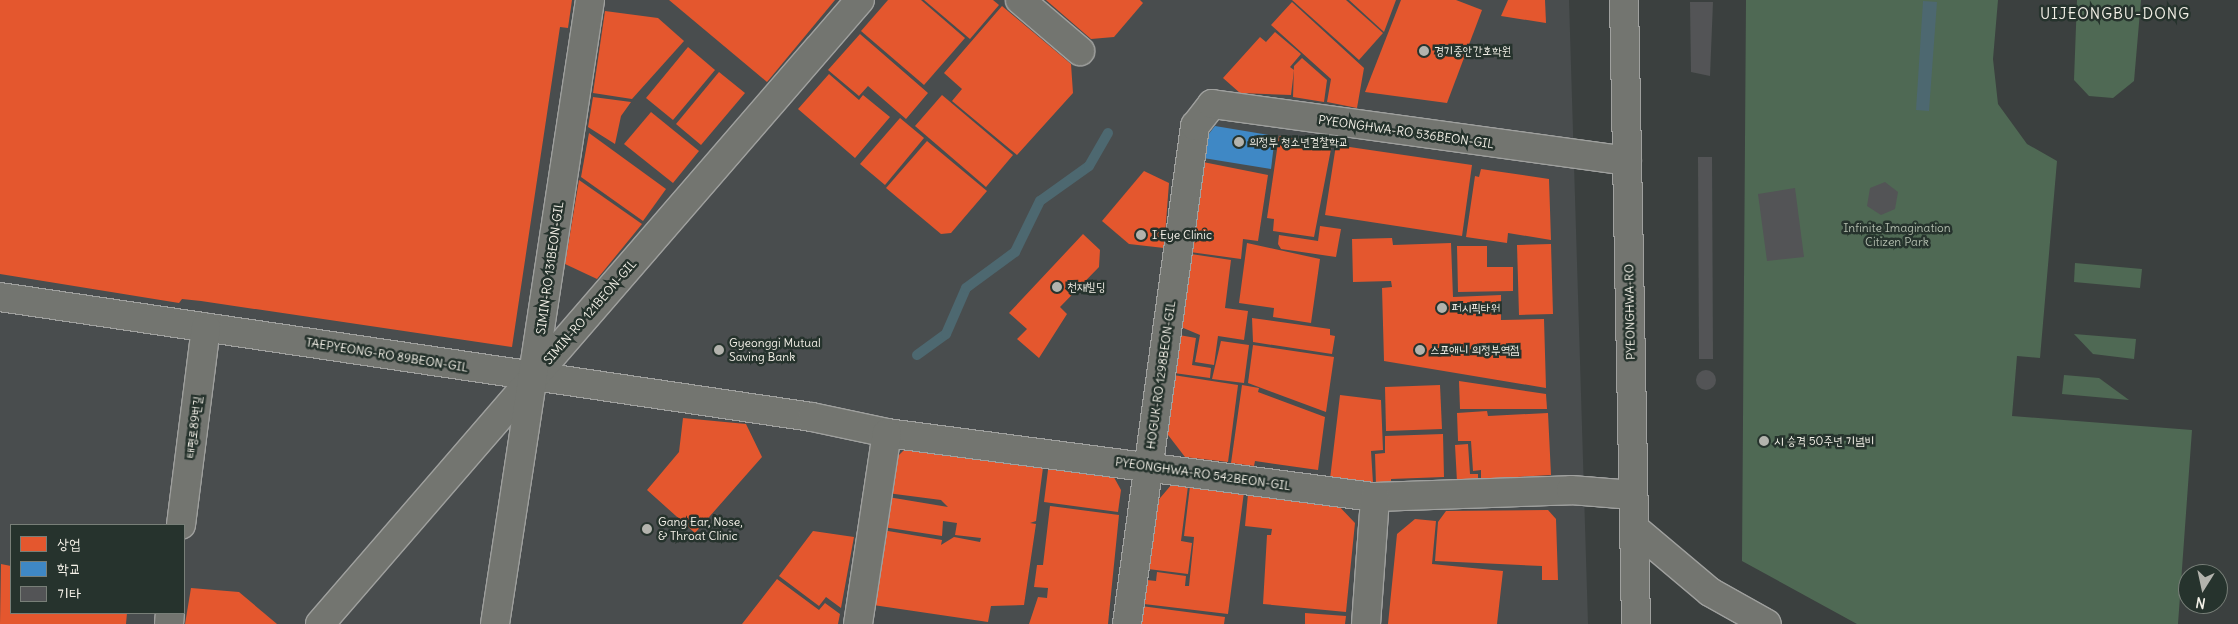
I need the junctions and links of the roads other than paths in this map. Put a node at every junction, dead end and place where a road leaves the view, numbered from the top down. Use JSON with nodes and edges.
{"nodes":[{"id":1,"x":590,"y":0,"type":"edge"},
{"id":2,"x":860,"y":0,"type":"edge"},
{"id":3,"x":1020,"y":0,"type":"edge"},
{"id":4,"x":1624,"y":0,"type":"edge"},
{"id":5,"x":1080,"y":51,"type":"dead end"},
{"id":6,"x":1195,"y":126,"type":"joint"},
{"id":7,"x":1627,"y":161,"type":"junction"},
{"id":8,"x":0,"y":297,"type":"edge"},
{"id":9,"x":206,"y":328,"type":"junction"},
{"id":10,"x":534,"y":377,"type":"junction"},
{"id":11,"x":775,"y":414,"type":"joint"},
{"id":12,"x":887,"y":433,"type":"junction"},
{"id":13,"x":1148,"y":467,"type":"junction"},
{"id":14,"x":1634,"y":495,"type":"junction"},
{"id":15,"x":1375,"y":497,"type":"junction"},
{"id":16,"x":181,"y":524,"type":"edge"},
{"id":17,"x":1634,"y":528,"type":"junction"},
{"id":18,"x":1765,"y":623,"type":"edge"},
{"id":19,"x":320,"y":624,"type":"edge"},
{"id":20,"x":495,"y":624,"type":"edge"},
{"id":21,"x":858,"y":624,"type":"edge"},
{"id":22,"x":1127,"y":624,"type":"edge"},
{"id":23,"x":1366,"y":624,"type":"edge"},
{"id":24,"x":1636,"y":624,"type":"edge"}],
"edges":[{"from":1,"to":10,"type":"street","name":"SIMIN-RO 131BEON-GIL"},
{"from":2,"to":10,"type":"street","name":"SIMIN-RO 121BEON-GIL"},
{"from":3,"to":5,"type":"street"},
{"from":4,"to":7,"type":"street","name":"PYEONGHWA-RO"},
{"from":6,"to":7,"type":"street","name":"PYEONGHWA-RO 536BEON-GIL"},
{"from":6,"to":13,"type":"street","name":"HOGUK-RO 1298BEON-GIL"},
{"from":7,"to":14,"type":"street","name":"PYEONGHWA-RO"},
{"from":8,"to":9,"type":"street","name":"TAEPYEONG-RO 89BEON-GIL"},
{"from":9,"to":10,"type":"street","name":"TAEPYEONG-RO 89BEON-GIL"},
{"from":9,"to":16,"type":"street","name":"태평로89번길"},
{"from":10,"to":11,"type":"street","name":"TAEPYEONG-RO 89BEON-GIL"},
{"from":10,"to":19,"type":"street","name":"SIMIN-RO 121BEON-GIL"},
{"from":10,"to":20,"type":"street","name":"SIMIN-RO 131BEON-GIL"},
{"from":11,"to":12,"type":"street","name":"PYEONGHWA-RO 542BEON-GIL"},
{"from":12,"to":13,"type":"street","name":"PYEONGHWA-RO 542BEON-GIL"},
{"from":12,"to":21,"type":"street"},
{"from":13,"to":15,"type":"street","name":"PYEONGHWA-RO 542BEON-GIL"},
{"from":13,"to":22,"type":"street","name":"HOGUK-RO 1298BEON-GIL"},
{"from":14,"to":15,"type":"street","name":"PYEONGHWA-RO 542BEON-GIL"},
{"from":14,"to":17,"type":"street","name":"PYEONGHWA-RO"},
{"from":15,"to":23,"type":"street"},
{"from":17,"to":18,"type":"street"},
{"from":17,"to":24,"type":"street","name":"PYEONGHWA-RO"}]}
